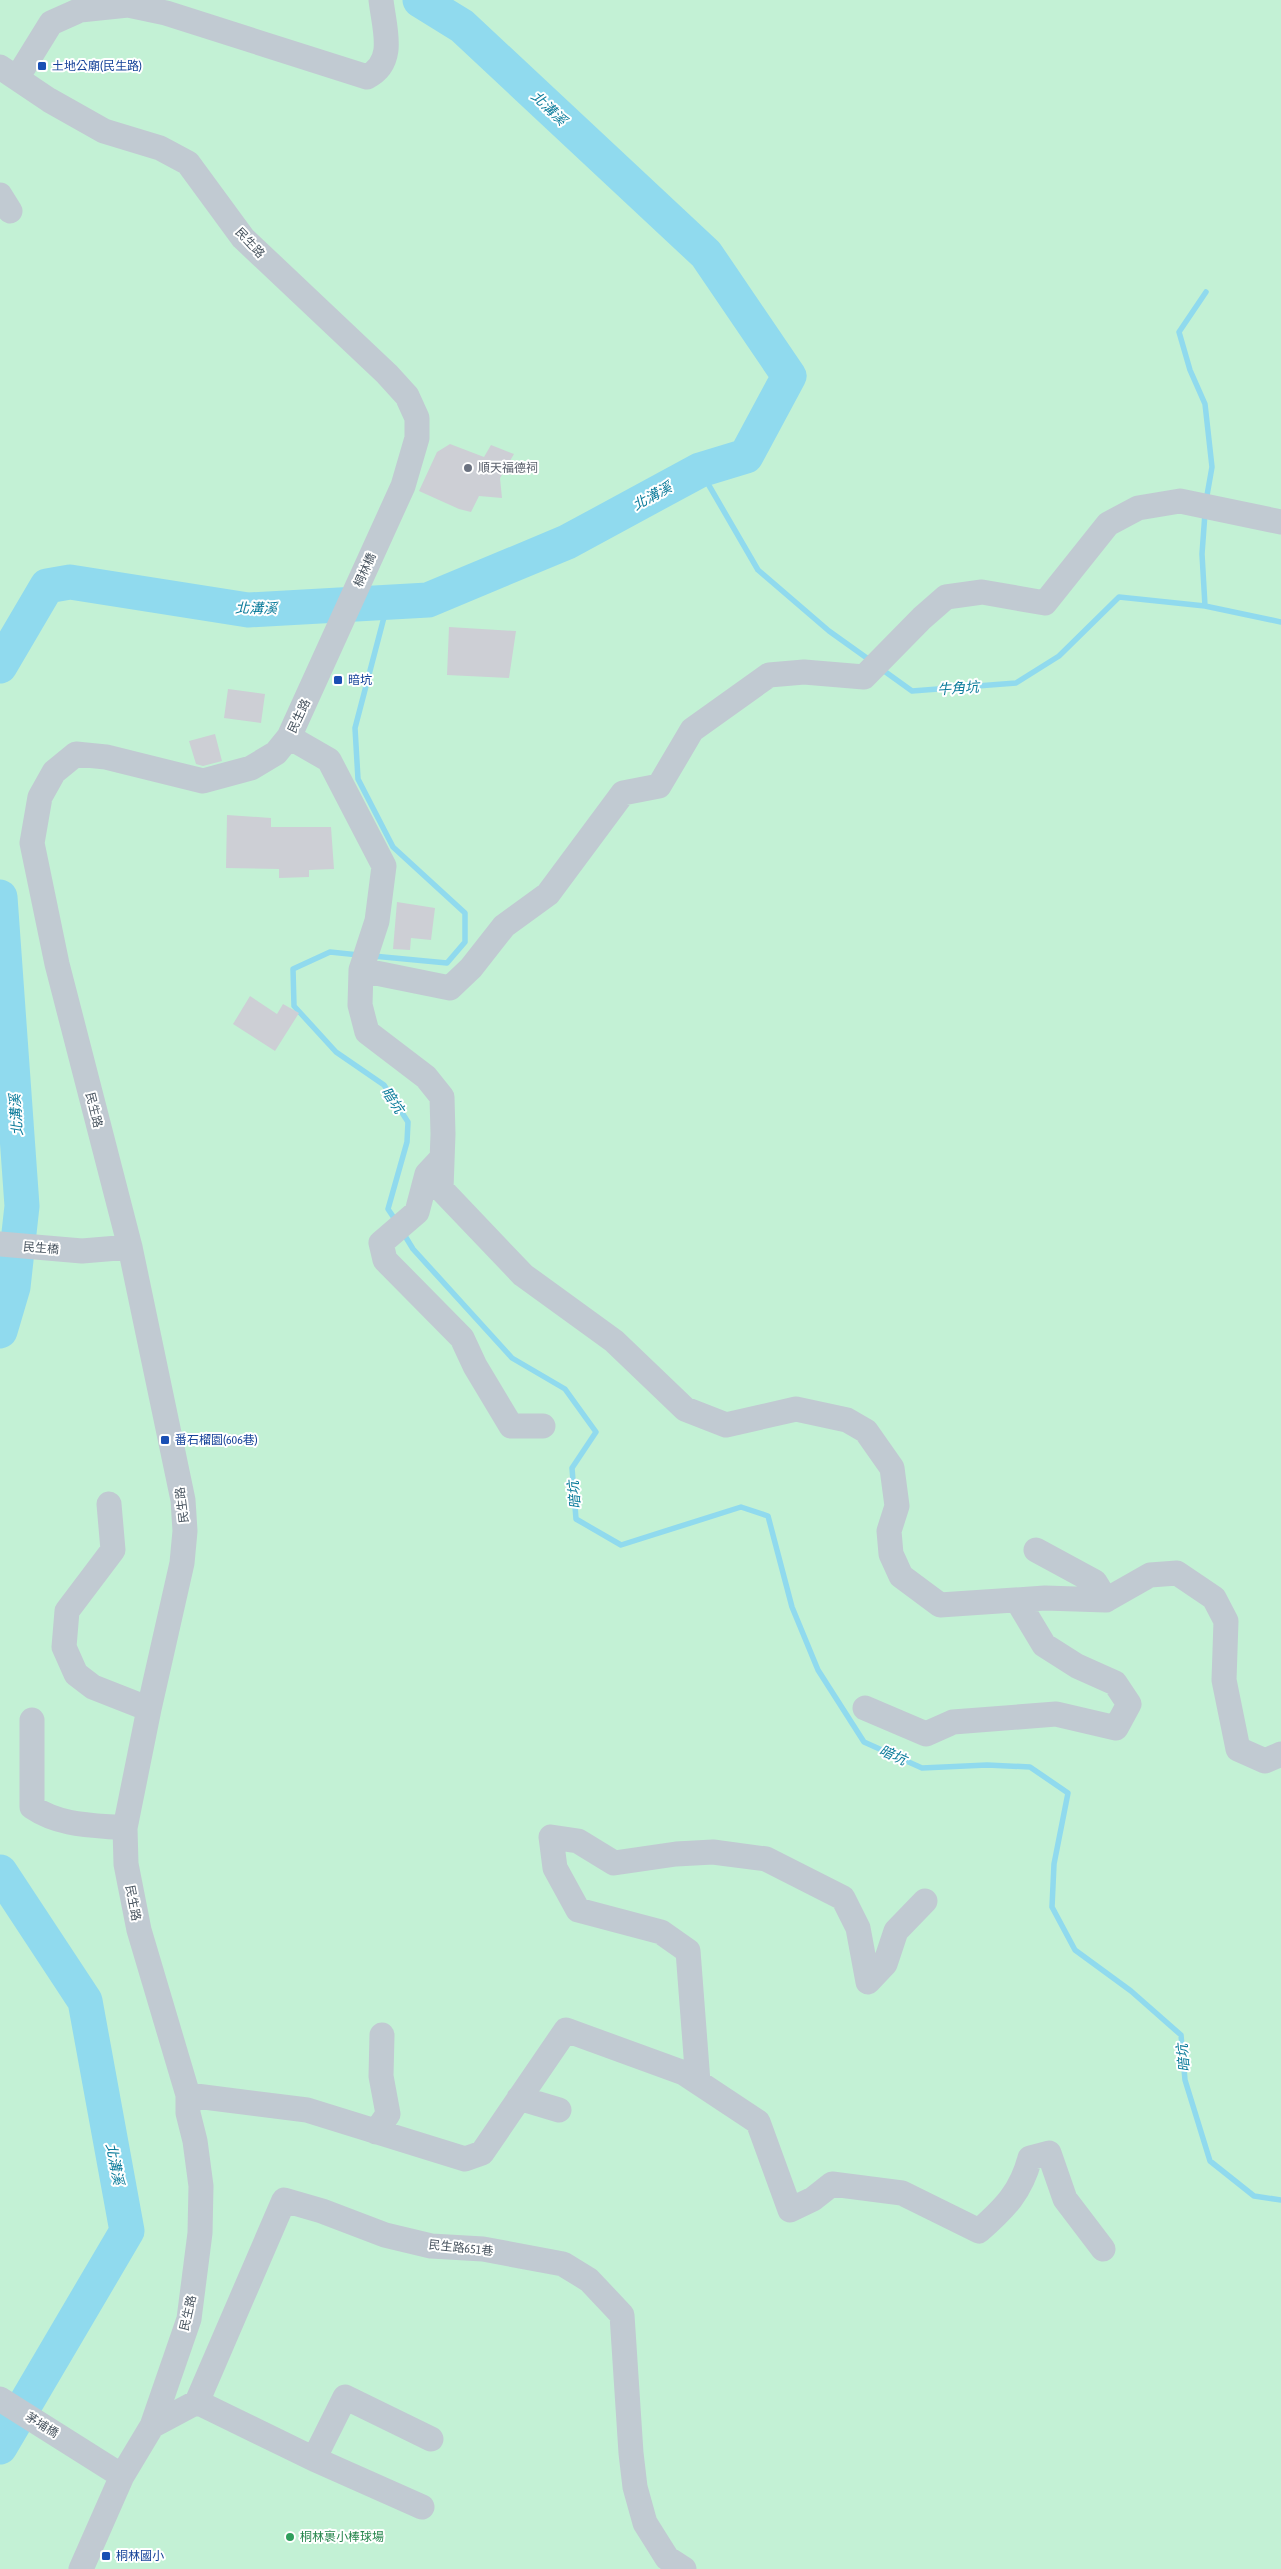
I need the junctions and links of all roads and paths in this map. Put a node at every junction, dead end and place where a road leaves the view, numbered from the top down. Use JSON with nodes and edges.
{"nodes":[{"id":1,"x":381,"y":0,"type":"edge"},
{"id":2,"x":8,"y":73,"type":"edge"},
{"id":3,"x":403,"y":486,"type":"joint"},
{"id":4,"x":1281,"y":522,"type":"edge"},
{"id":5,"x":328,"y":654,"type":"joint"},
{"id":6,"x":289,"y":737,"type":"junction"},
{"id":7,"x":362,"y":970,"type":"junction"},
{"id":8,"x":441,"y":1159,"type":"junction"},
{"id":9,"x":0,"y":1244,"type":"edge"},
{"id":10,"x":130,"y":1248,"type":"junction"},
{"id":11,"x":543,"y":1426,"type":"dead end"},
{"id":12,"x":109,"y":1504,"type":"dead end"},
{"id":13,"x":1036,"y":1550,"type":"dead end"},
{"id":14,"x":1017,"y":1600,"type":"junction"},
{"id":15,"x":1106,"y":1600,"type":"junction"},
{"id":16,"x":865,"y":1708,"type":"dead end"},
{"id":17,"x":149,"y":1709,"type":"junction"},
{"id":18,"x":32,"y":1720,"type":"dead end"},
{"id":19,"x":1281,"y":1754,"type":"edge"},
{"id":20,"x":125,"y":1828,"type":"junction"},
{"id":21,"x":925,"y":1901,"type":"dead end"},
{"id":22,"x":382,"y":2035,"type":"dead end"},
{"id":23,"x":698,"y":2082,"type":"junction"},
{"id":24,"x":188,"y":2094,"type":"junction"},
{"id":25,"x":519,"y":2098,"type":"junction"},
{"id":26,"x":559,"y":2110,"type":"dead end"},
{"id":27,"x":376,"y":2132,"type":"junction"},
{"id":28,"x":1103,"y":2249,"type":"dead end"},
{"id":29,"x":0,"y":2399,"type":"edge"},
{"id":30,"x":197,"y":2402,"type":"junction"},
{"id":31,"x":152,"y":2426,"type":"junction"},
{"id":32,"x":431,"y":2439,"type":"dead end"},
{"id":33,"x":314,"y":2459,"type":"junction"},
{"id":34,"x":122,"y":2476,"type":"junction"},
{"id":35,"x":422,"y":2507,"type":"dead end"},
{"id":36,"x":81,"y":2569,"type":"edge"},
{"id":37,"x":684,"y":2569,"type":"edge"}],
"edges":[{"from":1,"to":2,"type":"street"},
{"from":2,"to":3,"type":"street","name":"民生路"},
{"from":3,"to":5,"type":"street","name":"桐林橋"},
{"from":4,"to":7,"type":"street"},
{"from":5,"to":6,"type":"street","name":"民生路"},
{"from":6,"to":7,"type":"street"},
{"from":6,"to":10,"type":"street","name":"民生路"},
{"from":7,"to":8,"type":"street"},
{"from":8,"to":11,"type":"street"},
{"from":8,"to":14,"type":"street"},
{"from":9,"to":10,"type":"street","name":"民生橋"},
{"from":10,"to":17,"type":"street","name":"民生路"},
{"from":12,"to":17,"type":"street"},
{"from":13,"to":15,"type":"street"},
{"from":14,"to":15,"type":"street"},
{"from":14,"to":16,"type":"street"},
{"from":15,"to":19,"type":"street"},
{"from":17,"to":20,"type":"street","name":"民生路"},
{"from":18,"to":20,"type":"street"},
{"from":20,"to":24,"type":"street","name":"民生路"},
{"from":21,"to":23,"type":"street"},
{"from":22,"to":27,"type":"street"},
{"from":23,"to":25,"type":"street"},
{"from":23,"to":28,"type":"street"},
{"from":24,"to":27,"type":"street"},
{"from":24,"to":31,"type":"street","name":"民生路"},
{"from":25,"to":26,"type":"street"},
{"from":25,"to":27,"type":"street"},
{"from":29,"to":34,"type":"street","name":"茅埔橋"},
{"from":30,"to":31,"type":"street"},
{"from":30,"to":33,"type":"street"},
{"from":30,"to":37,"type":"street","name":"民生路651巷"},
{"from":31,"to":34,"type":"street","name":"民生路"},
{"from":32,"to":33,"type":"street"},
{"from":33,"to":35,"type":"street"},
{"from":34,"to":36,"type":"street","name":"民生路"}]}
